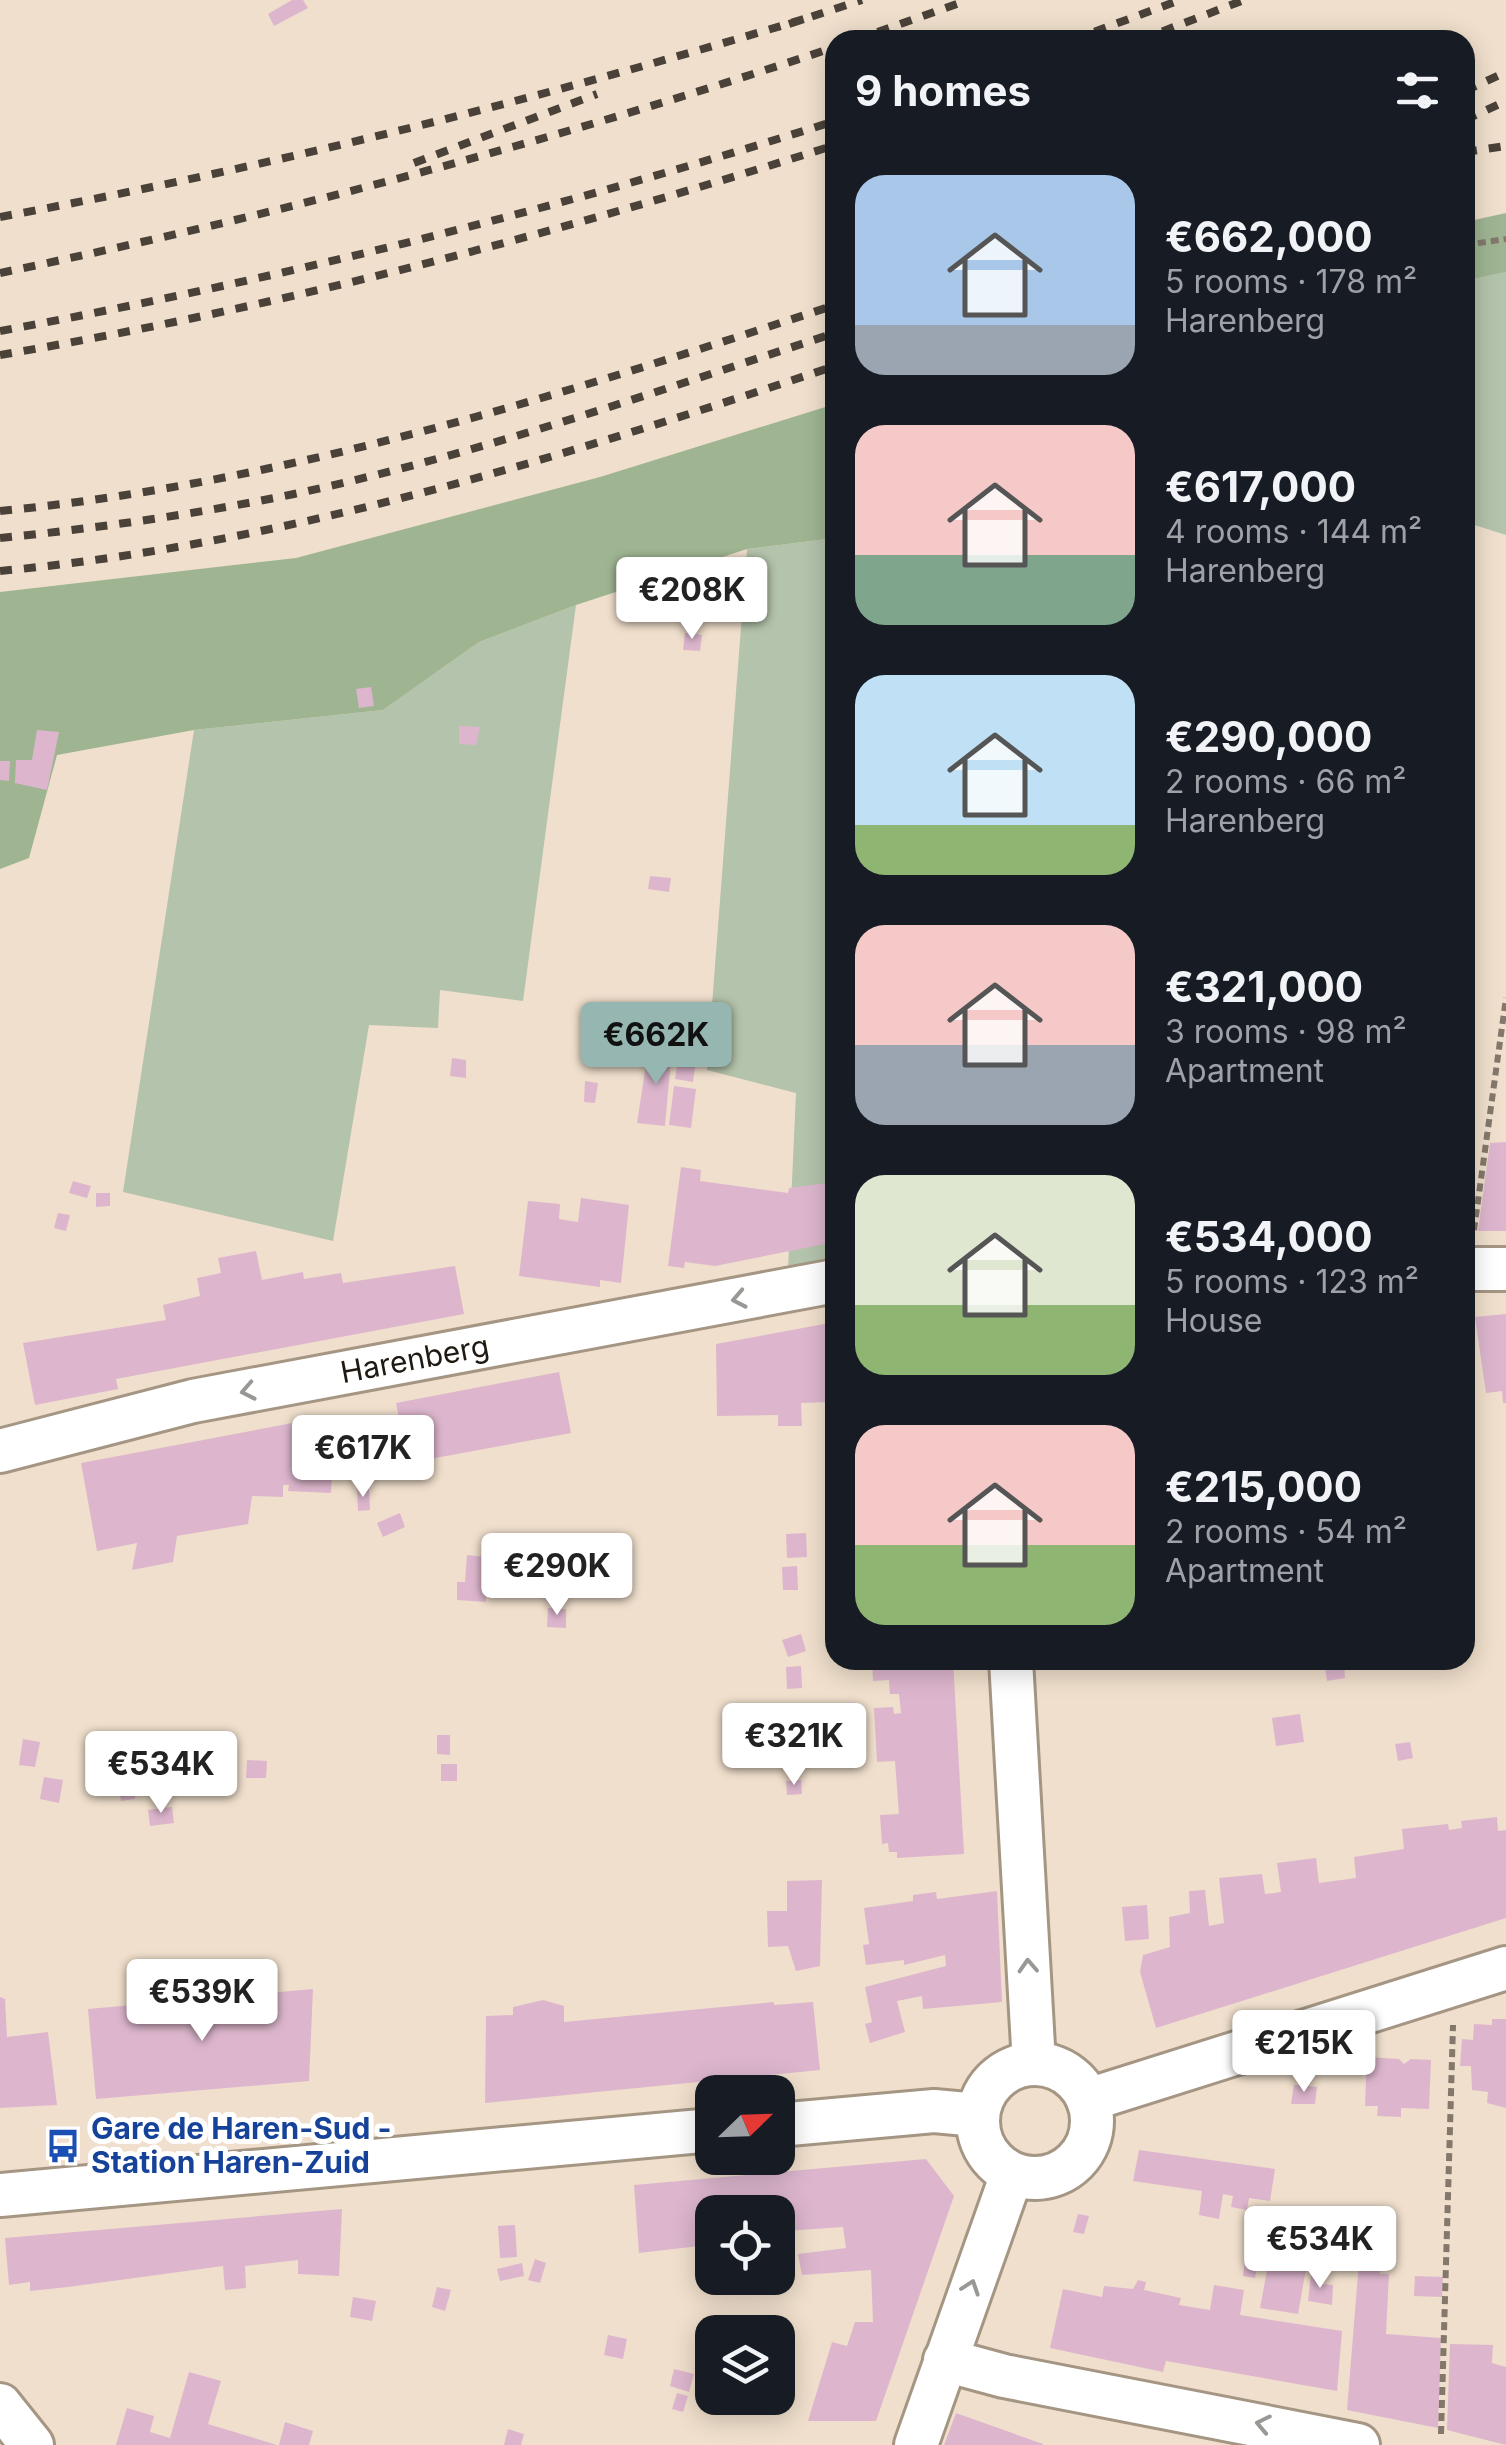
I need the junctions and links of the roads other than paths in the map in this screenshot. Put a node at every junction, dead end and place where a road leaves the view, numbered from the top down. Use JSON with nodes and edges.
{"nodes":[{"id":1,"x":1475,"y":1257,"type":"edge"},
{"id":2,"x":1506,"y":1269,"type":"edge"},
{"id":3,"x":825,"y":1283,"type":"edge"},
{"id":4,"x":0,"y":1451,"type":"edge"},
{"id":5,"x":1012,"y":1670,"type":"edge"},
{"id":6,"x":1506,"y":1968,"type":"edge"},
{"id":7,"x":1034,"y":2064,"type":"junction"},
{"id":8,"x":1088,"y":2100,"type":"junction"},
{"id":9,"x":978,"y":2115,"type":"junction"},
{"id":10,"x":795,"y":2122,"type":"edge"},
{"id":11,"x":695,"y":2132,"type":"edge"},
{"id":12,"x":1012,"y":2174,"type":"junction"},
{"id":13,"x":0,"y":2195,"type":"edge"},
{"id":14,"x":945,"y":2360,"type":"junction"},
{"id":15,"x":0,"y":2406,"type":"edge"},
{"id":16,"x":32,"y":2445,"type":"edge"},
{"id":17,"x":916,"y":2445,"type":"edge"},
{"id":18,"x":1358,"y":2445,"type":"edge"}],
"edges":[{"from":1,"to":2,"type":"street"},
{"from":3,"to":4,"type":"street","name":"Harenberg","one_way":true},
{"from":7,"to":5,"type":"street","one_way":true},
{"from":6,"to":8,"type":"street"},
{"from":7,"to":8,"type":"street"},
{"from":7,"to":9,"type":"street"},
{"from":8,"to":12,"type":"street"},
{"from":9,"to":10,"type":"street"},
{"from":9,"to":12,"type":"street"},
{"from":11,"to":13,"type":"street"},
{"from":14,"to":12,"type":"street","one_way":true},
{"from":14,"to":17,"type":"street"},
{"from":18,"to":14,"type":"street","one_way":true},
{"from":15,"to":16,"type":"street"}]}
